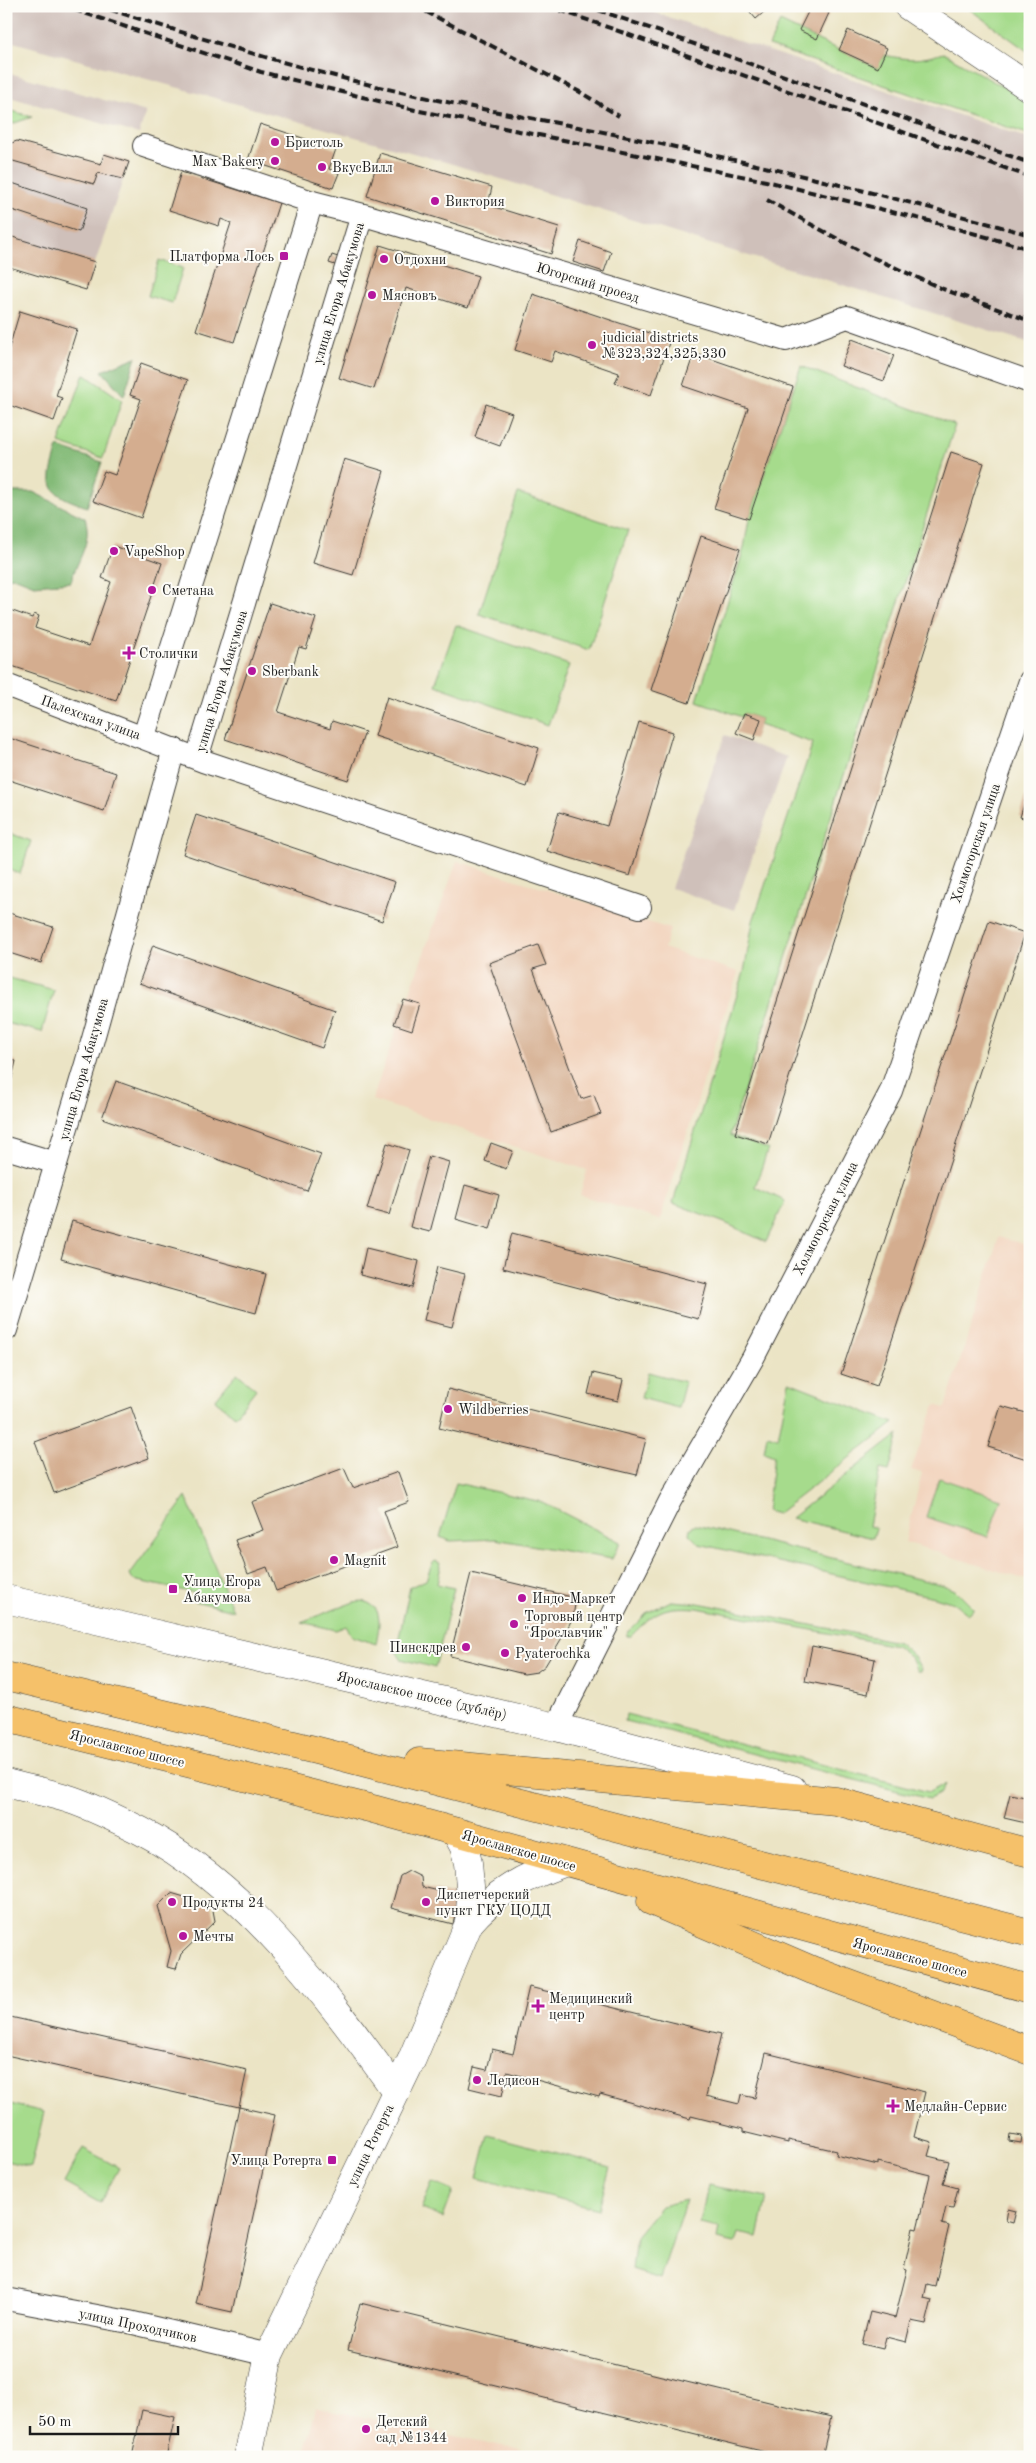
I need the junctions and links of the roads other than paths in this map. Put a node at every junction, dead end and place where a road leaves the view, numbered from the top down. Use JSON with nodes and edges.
{"nodes":[{"id":1,"x":908,"y":6,"type":"edge"},
{"id":2,"x":1030,"y":88,"type":"edge"},
{"id":3,"x":144,"y":146,"type":"dead end"},
{"id":4,"x":312,"y":202,"type":"junction"},
{"id":5,"x":362,"y":215,"type":"junction"},
{"id":6,"x":1030,"y":382,"type":"edge"},
{"id":7,"x":1030,"y":681,"type":"edge"},
{"id":8,"x":6,"y":685,"type":"edge"},
{"id":9,"x":144,"y":736,"type":"junction"},
{"id":10,"x":174,"y":749,"type":"junction"},
{"id":11,"x":197,"y":758,"type":"junction"},
{"id":12,"x":640,"y":907,"type":"dead end"},
{"id":13,"x":6,"y":1148,"type":"edge"},
{"id":14,"x":56,"y":1163,"type":"junction"},
{"id":15,"x":6,"y":1330,"type":"edge"},
{"id":16,"x":6,"y":1599,"type":"edge"},
{"id":17,"x":6,"y":1676,"type":"edge"},
{"id":18,"x":6,"y":1718,"type":"edge"},
{"id":19,"x":556,"y":1726,"type":"junction"},
{"id":20,"x":315,"y":1750,"type":"junction"},
{"id":21,"x":6,"y":1783,"type":"edge"},
{"id":22,"x":836,"y":1801,"type":"junction"},
{"id":23,"x":456,"y":1832,"type":"junction"},
{"id":24,"x":1030,"y":1853,"type":"edge"},
{"id":25,"x":563,"y":1863,"type":"junction"},
{"id":26,"x":469,"y":1923,"type":"junction"},
{"id":27,"x":1030,"y":1933,"type":"edge"},
{"id":28,"x":1030,"y":1989,"type":"edge"},
{"id":29,"x":1030,"y":2051,"type":"edge"},
{"id":30,"x":396,"y":2091,"type":"junction"},
{"id":31,"x":6,"y":2299,"type":"edge"},
{"id":32,"x":269,"y":2355,"type":"junction"},
{"id":33,"x":248,"y":2457,"type":"edge"}],
"edges":[{"from":1,"to":2,"type":"street"},
{"from":3,"to":4,"type":"street","name":"Югорский проезд"},
{"from":4,"to":5,"type":"street","name":"Югорский проезд"},
{"from":4,"to":9,"type":"street"},
{"from":5,"to":6,"type":"street","name":"Югорский проезд"},
{"from":5,"to":11,"type":"street","name":"улица Егора Абакумова"},
{"from":7,"to":19,"type":"street","name":"Холмогорская улица"},
{"from":8,"to":9,"type":"street","name":"Палехская улица"},
{"from":9,"to":10,"type":"street","name":"Палехская улица"},
{"from":10,"to":11,"type":"street","name":"Палехская улица"},
{"from":10,"to":14,"type":"street","name":"улица Егора Абакумова"},
{"from":11,"to":12,"type":"street","name":"улица Егора Абакумова"},
{"from":13,"to":14,"type":"street"},
{"from":14,"to":15,"type":"street","name":"улица Егора Абакумова"},
{"from":16,"to":19,"type":"street","name":"Ярославское шоссе (дублёр)"},
{"from":17,"to":20,"type":"main road"},
{"from":18,"to":23,"type":"main road","name":"Ярославское шоссе"},
{"from":19,"to":22,"type":"street","name":"Ярославское шоссе (дублёр)"},
{"from":20,"to":22,"type":"main road","name":"Ярославское шоссе (дублёр)"},
{"from":20,"to":27,"type":"main road"},
{"from":21,"to":30,"type":"street"},
{"from":22,"to":24,"type":"main road","name":"Ярославское шоссе (дублёр)"},
{"from":23,"to":25,"type":"main road","name":"Ярославское шоссе"},
{"from":23,"to":26,"type":"street","name":"улица Ротерта"},
{"from":25,"to":26,"type":"street"},
{"from":25,"to":28,"type":"main road","name":"Ярославское шоссе"},
{"from":25,"to":29,"type":"main road"},
{"from":26,"to":30,"type":"street","name":"улица Ротерта"},
{"from":30,"to":32,"type":"street","name":"улица Ротерта"},
{"from":31,"to":32,"type":"street","name":"улица Проходчиков"},
{"from":32,"to":33,"type":"street","name":"улица Ротерта"}]}
